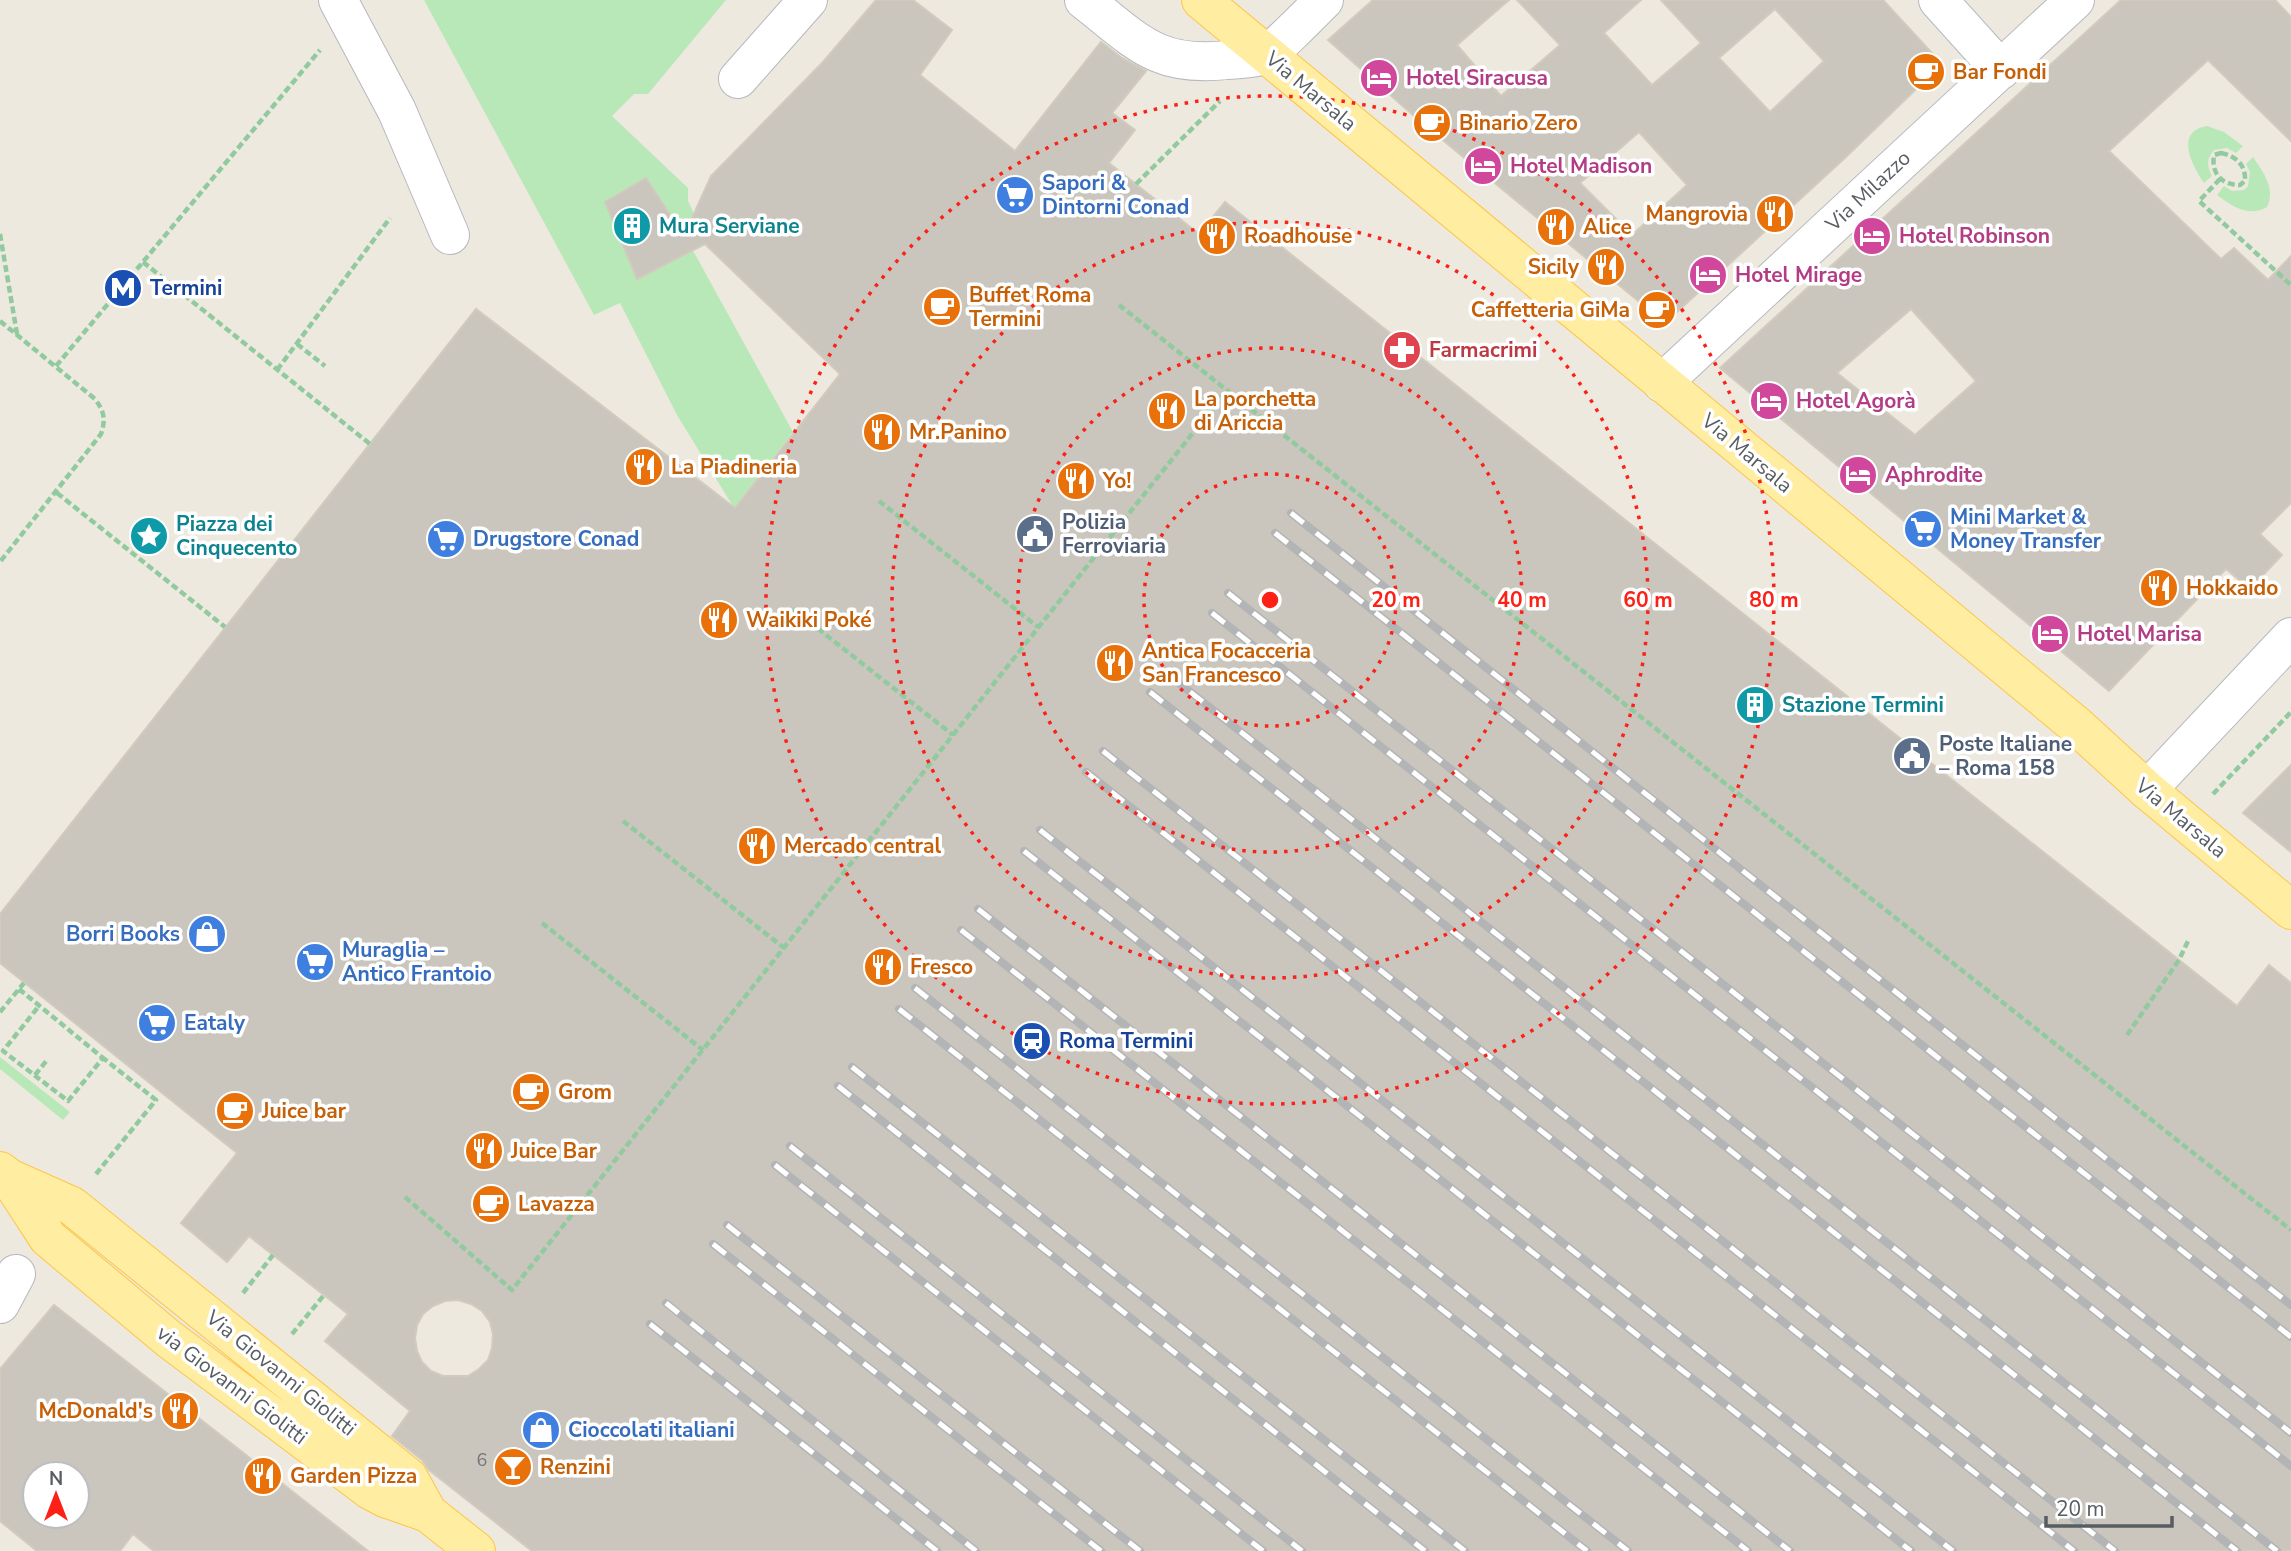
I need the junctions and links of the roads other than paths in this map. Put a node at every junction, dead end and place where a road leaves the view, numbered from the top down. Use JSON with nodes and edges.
{"nodes":[{"id":1,"x":338,"y":0,"type":"edge"},
{"id":2,"x":808,"y":0,"type":"edge"},
{"id":3,"x":1084,"y":0,"type":"edge"},
{"id":4,"x":1201,"y":0,"type":"edge"},
{"id":5,"x":1324,"y":0,"type":"edge"},
{"id":6,"x":1938,"y":0,"type":"edge"},
{"id":7,"x":2075,"y":0,"type":"edge"},
{"id":8,"x":1267,"y":55,"type":"junction"},
{"id":9,"x":2000,"y":70,"type":"junction"},
{"id":10,"x":738,"y":79,"type":"dead end"},
{"id":11,"x":450,"y":235,"type":"dead end"},
{"id":12,"x":1662,"y":383,"type":"junction"},
{"id":13,"x":2291,"y":637,"type":"edge"},
{"id":14,"x":2147,"y":790,"type":"junction"},
{"id":15,"x":2291,"y":910,"type":"edge"},
{"id":16,"x":3,"y":1175,"type":"edge"},
{"id":17,"x":428,"y":1513,"type":"junction"},
{"id":18,"x":476,"y":1551,"type":"edge"}],
"edges":[{"from":1,"to":11,"type":"street"},
{"from":2,"to":10,"type":"street"},
{"from":3,"to":8,"type":"street"},
{"from":4,"to":8,"type":"main road","name":"Via Marsala"},
{"from":5,"to":8,"type":"street"},
{"from":6,"to":9,"type":"street"},
{"from":7,"to":9,"type":"street","name":"Via Milazzo"},
{"from":8,"to":12,"type":"main road","name":"Via Marsala"},
{"from":9,"to":12,"type":"street","name":"Via Milazzo"},
{"from":12,"to":14,"type":"main road","name":"Via Marsala"},
{"from":13,"to":14,"type":"street"},
{"from":14,"to":15,"type":"main road","name":"Via Marsala"},
{"from":16,"to":17,"type":"main road","name":"Via Giovanni Giolitti"},
{"from":16,"to":17,"type":"main road","name":"via Giovanni Giolitti"},
{"from":17,"to":18,"type":"main road","name":"Via Giovanni Giolitti"}]}
